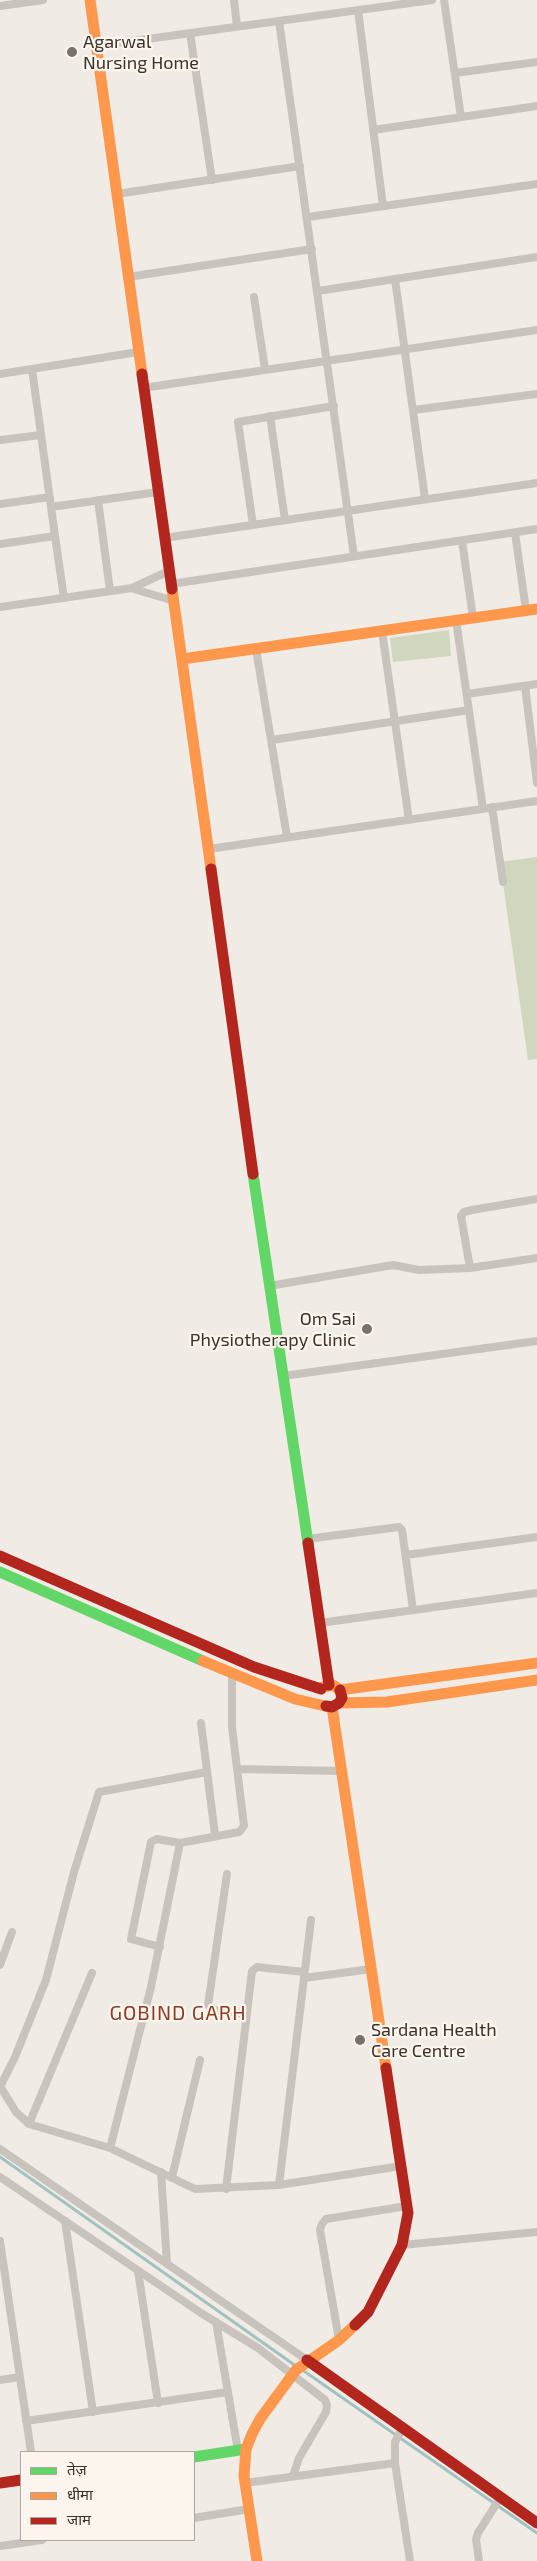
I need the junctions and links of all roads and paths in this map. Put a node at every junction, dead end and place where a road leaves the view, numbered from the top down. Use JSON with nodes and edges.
{"nodes":[{"id":1,"x":43,"y":0,"type":"edge"},
{"id":2,"x":90,"y":0,"type":"edge"},
{"id":3,"x":234,"y":0,"type":"edge"},
{"id":4,"x":432,"y":0,"type":"edge"},
{"id":5,"x":444,"y":0,"type":"edge"},
{"id":6,"x":0,"y":6,"type":"edge"},
{"id":7,"x":358,"y":10,"type":"junction"},
{"id":8,"x":279,"y":21,"type":"junction"},
{"id":9,"x":238,"y":26,"type":"junction"},
{"id":10,"x":190,"y":33,"type":"junction"},
{"id":11,"x":96,"y":46,"type":"junction"},
{"id":12,"x":537,"y":62,"type":"edge"},
{"id":13,"x":455,"y":73,"type":"junction"},
{"id":14,"x":537,"y":106,"type":"edge"},
{"id":15,"x":461,"y":117,"type":"junction"},
{"id":16,"x":374,"y":130,"type":"junction"},
{"id":17,"x":300,"y":166,"type":"junction"},
{"id":18,"x":212,"y":180,"type":"junction"},
{"id":19,"x":537,"y":184,"type":"edge"},
{"id":20,"x":117,"y":194,"type":"junction"},
{"id":21,"x":384,"y":206,"type":"junction"},
{"id":22,"x":308,"y":217,"type":"junction"},
{"id":23,"x":312,"y":249,"type":"junction"},
{"id":24,"x":537,"y":257,"type":"edge"},
{"id":25,"x":128,"y":277,"type":"junction"},
{"id":26,"x":395,"y":279,"type":"junction"},
{"id":27,"x":318,"y":292,"type":"junction"},
{"id":28,"x":254,"y":297,"type":"dead end"},
{"id":29,"x":537,"y":330,"type":"edge"},
{"id":30,"x":404,"y":348,"type":"junction"},
{"id":31,"x":138,"y":352,"type":"junction"},
{"id":32,"x":328,"y":360,"type":"junction"},
{"id":33,"x":32,"y":369,"type":"junction"},
{"id":34,"x":265,"y":369,"type":"junction"},
{"id":35,"x":0,"y":374,"type":"edge"},
{"id":36,"x":143,"y":388,"type":"junction"},
{"id":37,"x":537,"y":394,"type":"edge"},
{"id":38,"x":334,"y":406,"type":"junction"},
{"id":39,"x":413,"y":410,"type":"junction"},
{"id":40,"x":270,"y":416,"type":"junction"},
{"id":41,"x":41,"y":435,"type":"junction"},
{"id":42,"x":0,"y":440,"type":"edge"},
{"id":43,"x":537,"y":484,"type":"edge"},
{"id":44,"x":158,"y":492,"type":"junction"},
{"id":45,"x":50,"y":497,"type":"junction"},
{"id":46,"x":425,"y":499,"type":"junction"},
{"id":47,"x":98,"y":500,"type":"junction"},
{"id":48,"x":0,"y":504,"type":"edge"},
{"id":49,"x":51,"y":507,"type":"junction"},
{"id":50,"x":348,"y":510,"type":"junction"},
{"id":51,"x":285,"y":520,"type":"junction"},
{"id":52,"x":253,"y":525,"type":"junction"},
{"id":53,"x":537,"y":529,"type":"edge"},
{"id":54,"x":515,"y":533,"type":"junction"},
{"id":55,"x":55,"y":536,"type":"junction"},
{"id":56,"x":164,"y":538,"type":"junction"},
{"id":57,"x":462,"y":540,"type":"junction"},
{"id":58,"x":0,"y":544,"type":"edge"},
{"id":59,"x":354,"y":556,"type":"junction"},
{"id":60,"x":169,"y":570,"type":"junction"},
{"id":61,"x":171,"y":584,"type":"junction"},
{"id":62,"x":132,"y":588,"type":"junction"},
{"id":63,"x":110,"y":591,"type":"junction"},
{"id":64,"x":64,"y":598,"type":"junction"},
{"id":65,"x":174,"y":601,"type":"junction"},
{"id":66,"x":0,"y":607,"type":"edge"},
{"id":67,"x":532,"y":610,"type":"edge"},
{"id":68,"x":473,"y":618,"type":"junction"},
{"id":69,"x":456,"y":620,"type":"junction"},
{"id":70,"x":382,"y":631,"type":"junction"},
{"id":71,"x":256,"y":648,"type":"junction"},
{"id":72,"x":182,"y":659,"type":"junction"},
{"id":73,"x":537,"y":684,"type":"edge"},
{"id":74,"x":525,"y":686,"type":"junction"},
{"id":75,"x":467,"y":694,"type":"junction"},
{"id":76,"x":469,"y":710,"type":"junction"},
{"id":77,"x":394,"y":721,"type":"junction"},
{"id":78,"x":533,"y":723,"type":"edge"},
{"id":79,"x":272,"y":740,"type":"junction"},
{"id":80,"x":537,"y":783,"type":"edge"},
{"id":81,"x":537,"y":800,"type":"edge"},
{"id":82,"x":492,"y":807,"type":"junction"},
{"id":83,"x":483,"y":809,"type":"junction"},
{"id":84,"x":409,"y":820,"type":"junction"},
{"id":85,"x":287,"y":837,"type":"junction"},
{"id":86,"x":209,"y":849,"type":"junction"},
{"id":87,"x":503,"y":882,"type":"dead end"},
{"id":88,"x":537,"y":1199,"type":"edge"},
{"id":89,"x":537,"y":1258,"type":"edge"},
{"id":90,"x":470,"y":1268,"type":"junction"},
{"id":91,"x":269,"y":1286,"type":"junction"},
{"id":92,"x":537,"y":1341,"type":"edge"},
{"id":93,"x":283,"y":1376,"type":"junction"},
{"id":94,"x":537,"y":1537,"type":"edge"},
{"id":95,"x":307,"y":1539,"type":"junction"},
{"id":96,"x":406,"y":1555,"type":"junction"},
{"id":97,"x":0,"y":1556,"type":"edge"},
{"id":98,"x":0,"y":1572,"type":"edge"},
{"id":99,"x":537,"y":1593,"type":"edge"},
{"id":100,"x":413,"y":1610,"type":"junction"},
{"id":101,"x":320,"y":1623,"type":"junction"},
{"id":102,"x":537,"y":1663,"type":"edge"},
{"id":103,"x":232,"y":1674,"type":"junction"},
{"id":104,"x":537,"y":1680,"type":"edge"},
{"id":105,"x":325,"y":1687,"type":"junction"},
{"id":106,"x":340,"y":1690,"type":"junction"},
{"id":107,"x":332,"y":1705,"type":"junction"},
{"id":108,"x":201,"y":1723,"type":"dead end"},
{"id":109,"x":237,"y":1768,"type":"junction"},
{"id":110,"x":342,"y":1771,"type":"junction"},
{"id":111,"x":208,"y":1772,"type":"junction"},
{"id":112,"x":216,"y":1835,"type":"junction"},
{"id":113,"x":180,"y":1843,"type":"junction"},
{"id":114,"x":226,"y":1874,"type":"dead end"},
{"id":115,"x":311,"y":1920,"type":"dead end"},
{"id":116,"x":12,"y":1932,"type":"dead end"},
{"id":117,"x":160,"y":1947,"type":"junction"},
{"id":118,"x":0,"y":1966,"type":"edge"},
{"id":119,"x":371,"y":1970,"type":"junction"},
{"id":120,"x":92,"y":1973,"type":"dead end"},
{"id":121,"x":304,"y":1975,"type":"junction"},
{"id":122,"x":247,"y":2014,"type":"junction"},
{"id":123,"x":200,"y":2060,"type":"dead end"},
{"id":124,"x":0,"y":2086,"type":"edge"},
{"id":125,"x":28,"y":2124,"type":"junction"},
{"id":126,"x":110,"y":2148,"type":"junction"},
{"id":127,"x":0,"y":2149,"type":"edge"},
{"id":128,"x":401,"y":2166,"type":"junction"},
{"id":129,"x":161,"y":2172,"type":"junction"},
{"id":130,"x":0,"y":2177,"type":"edge"},
{"id":131,"x":172,"y":2177,"type":"junction"},
{"id":132,"x":279,"y":2185,"type":"junction"},
{"id":133,"x":226,"y":2189,"type":"junction"},
{"id":134,"x":407,"y":2206,"type":"junction"},
{"id":135,"x":65,"y":2221,"type":"junction"},
{"id":136,"x":537,"y":2232,"type":"edge"},
{"id":137,"x":0,"y":2241,"type":"edge"},
{"id":138,"x":402,"y":2245,"type":"junction"},
{"id":139,"x":167,"y":2264,"type":"junction"},
{"id":140,"x":138,"y":2271,"type":"junction"},
{"id":141,"x":216,"y":2322,"type":"junction"},
{"id":142,"x":339,"y":2340,"type":"junction"},
{"id":143,"x":299,"y":2367,"type":"junction"},
{"id":144,"x":20,"y":2377,"type":"junction"},
{"id":145,"x":0,"y":2380,"type":"edge"},
{"id":146,"x":228,"y":2392,"type":"junction"},
{"id":147,"x":158,"y":2403,"type":"junction"},
{"id":148,"x":93,"y":2412,"type":"junction"},
{"id":149,"x":26,"y":2421,"type":"junction"},
{"id":150,"x":398,"y":2435,"type":"junction"},
{"id":151,"x":242,"y":2450,"type":"junction"},
{"id":152,"x":31,"y":2451,"type":"edge"},
{"id":153,"x":195,"y":2457,"type":"edge"},
{"id":154,"x":395,"y":2463,"type":"junction"},
{"id":155,"x":293,"y":2476,"type":"junction"},
{"id":156,"x":20,"y":2480,"type":"edge"},
{"id":157,"x":245,"y":2482,"type":"junction"},
{"id":158,"x":0,"y":2483,"type":"edge"},
{"id":159,"x":499,"y":2500,"type":"junction"},
{"id":160,"x":249,"y":2509,"type":"junction"},
{"id":161,"x":195,"y":2518,"type":"edge"},
{"id":162,"x":537,"y":2523,"type":"edge"},
{"id":163,"x":35,"y":2541,"type":"edge"},
{"id":164,"x":0,"y":2546,"type":"edge"},
{"id":165,"x":257,"y":2561,"type":"edge"},
{"id":166,"x":410,"y":2561,"type":"edge"},
{"id":167,"x":479,"y":2561,"type":"edge"}],
"edges":[{"from":1,"to":6,"type":"street"},
{"from":2,"to":11,"type":"street"},
{"from":3,"to":9,"type":"street"},
{"from":4,"to":7,"type":"street"},
{"from":5,"to":13,"type":"street"},
{"from":7,"to":8,"type":"street"},
{"from":7,"to":16,"type":"street"},
{"from":8,"to":9,"type":"street"},
{"from":8,"to":17,"type":"street"},
{"from":9,"to":10,"type":"street"},
{"from":10,"to":11,"type":"street"},
{"from":10,"to":18,"type":"street"},
{"from":11,"to":20,"type":"street"},
{"from":12,"to":13,"type":"street"},
{"from":13,"to":15,"type":"street"},
{"from":14,"to":15,"type":"street"},
{"from":15,"to":16,"type":"street"},
{"from":16,"to":21,"type":"street"},
{"from":17,"to":18,"type":"street"},
{"from":17,"to":22,"type":"street"},
{"from":18,"to":20,"type":"street"},
{"from":19,"to":21,"type":"street"},
{"from":20,"to":25,"type":"street"},
{"from":21,"to":22,"type":"street"},
{"from":22,"to":23,"type":"street"},
{"from":23,"to":25,"type":"street"},
{"from":23,"to":27,"type":"street"},
{"from":24,"to":26,"type":"street"},
{"from":25,"to":31,"type":"street"},
{"from":26,"to":27,"type":"street"},
{"from":26,"to":30,"type":"street"},
{"from":27,"to":32,"type":"street"},
{"from":28,"to":34,"type":"street"},
{"from":29,"to":30,"type":"street"},
{"from":30,"to":32,"type":"street"},
{"from":30,"to":39,"type":"street"},
{"from":31,"to":33,"type":"street"},
{"from":31,"to":36,"type":"street"},
{"from":32,"to":34,"type":"street"},
{"from":32,"to":38,"type":"street"},
{"from":33,"to":35,"type":"street"},
{"from":33,"to":41,"type":"street"},
{"from":34,"to":36,"type":"street"},
{"from":36,"to":44,"type":"street"},
{"from":37,"to":39,"type":"street"},
{"from":38,"to":40,"type":"street"},
{"from":38,"to":50,"type":"street"},
{"from":39,"to":46,"type":"street"},
{"from":40,"to":51,"type":"street"},
{"from":40,"to":52,"type":"street"},
{"from":41,"to":42,"type":"street"},
{"from":41,"to":45,"type":"street"},
{"from":43,"to":46,"type":"street"},
{"from":44,"to":47,"type":"street"},
{"from":44,"to":56,"type":"street"},
{"from":45,"to":48,"type":"street"},
{"from":45,"to":49,"type":"street"},
{"from":46,"to":50,"type":"street"},
{"from":47,"to":49,"type":"street"},
{"from":47,"to":63,"type":"street"},
{"from":49,"to":55,"type":"street"},
{"from":50,"to":51,"type":"street"},
{"from":50,"to":59,"type":"street"},
{"from":51,"to":52,"type":"street"},
{"from":52,"to":56,"type":"street"},
{"from":53,"to":54,"type":"street"},
{"from":54,"to":57,"type":"street"},
{"from":54,"to":67,"type":"street"},
{"from":55,"to":58,"type":"street"},
{"from":55,"to":64,"type":"street"},
{"from":56,"to":60,"type":"street"},
{"from":57,"to":59,"type":"street"},
{"from":57,"to":68,"type":"street"},
{"from":59,"to":61,"type":"street"},
{"from":60,"to":61,"type":"street"},
{"from":60,"to":62,"type":"street"},
{"from":61,"to":65,"type":"street"},
{"from":62,"to":63,"type":"street"},
{"from":62,"to":65,"type":"street"},
{"from":63,"to":64,"type":"street"},
{"from":64,"to":66,"type":"street"},
{"from":65,"to":72,"type":"street"},
{"from":67,"to":68,"type":"street"},
{"from":68,"to":69,"type":"street"},
{"from":69,"to":70,"type":"street"},
{"from":69,"to":75,"type":"street"},
{"from":70,"to":71,"type":"street"},
{"from":70,"to":77,"type":"street"},
{"from":71,"to":72,"type":"street"},
{"from":71,"to":79,"type":"street"},
{"from":72,"to":86,"type":"street"},
{"from":73,"to":74,"type":"street"},
{"from":74,"to":75,"type":"street"},
{"from":74,"to":78,"type":"street"},
{"from":75,"to":76,"type":"street"},
{"from":76,"to":77,"type":"street"},
{"from":76,"to":83,"type":"street"},
{"from":77,"to":79,"type":"street"},
{"from":77,"to":84,"type":"street"},
{"from":78,"to":80,"type":"street"},
{"from":79,"to":85,"type":"street"},
{"from":81,"to":82,"type":"street"},
{"from":82,"to":83,"type":"street"},
{"from":82,"to":87,"type":"street"},
{"from":83,"to":84,"type":"street"},
{"from":84,"to":85,"type":"street"},
{"from":85,"to":86,"type":"street"},
{"from":86,"to":91,"type":"street"},
{"from":88,"to":90,"type":"street"},
{"from":89,"to":90,"type":"street"},
{"from":90,"to":91,"type":"street"},
{"from":91,"to":93,"type":"street"},
{"from":92,"to":93,"type":"street"},
{"from":93,"to":95,"type":"street"},
{"from":94,"to":96,"type":"street"},
{"from":95,"to":96,"type":"street"},
{"from":95,"to":101,"type":"street"},
{"from":96,"to":100,"type":"street"},
{"from":97,"to":105,"type":"street"},
{"from":98,"to":103,"type":"street"},
{"from":99,"to":100,"type":"street"},
{"from":100,"to":101,"type":"street"},
{"from":101,"to":105,"type":"street"},
{"from":102,"to":106,"type":"street"},
{"from":103,"to":107,"type":"street"},
{"from":103,"to":109,"type":"street"},
{"from":104,"to":107,"type":"street"},
{"from":105,"to":106,"type":"street"},
{"from":105,"to":107,"type":"street"},
{"from":106,"to":107,"type":"street"},
{"from":107,"to":110,"type":"street"},
{"from":108,"to":111,"type":"street"},
{"from":109,"to":110,"type":"street"},
{"from":109,"to":112,"type":"street"},
{"from":110,"to":119,"type":"street"},
{"from":111,"to":112,"type":"street"},
{"from":111,"to":124,"type":"street"},
{"from":112,"to":113,"type":"street"},
{"from":113,"to":117,"type":"street"},
{"from":113,"to":117,"type":"street"},
{"from":114,"to":122,"type":"street"},
{"from":115,"to":121,"type":"street"},
{"from":116,"to":118,"type":"street"},
{"from":117,"to":126,"type":"street"},
{"from":119,"to":121,"type":"street"},
{"from":119,"to":128,"type":"street"},
{"from":120,"to":125,"type":"street"},
{"from":121,"to":122,"type":"street"},
{"from":121,"to":132,"type":"street"},
{"from":122,"to":133,"type":"street"},
{"from":123,"to":131,"type":"street"},
{"from":124,"to":125,"type":"street"},
{"from":125,"to":126,"type":"street"},
{"from":126,"to":129,"type":"street"},
{"from":127,"to":139,"type":"street"},
{"from":128,"to":132,"type":"street"},
{"from":128,"to":134,"type":"street"},
{"from":129,"to":131,"type":"street"},
{"from":129,"to":139,"type":"street"},
{"from":130,"to":135,"type":"street"},
{"from":131,"to":133,"type":"street"},
{"from":132,"to":133,"type":"street"},
{"from":134,"to":138,"type":"street"},
{"from":134,"to":142,"type":"street"},
{"from":135,"to":140,"type":"street"},
{"from":135,"to":148,"type":"street"},
{"from":136,"to":138,"type":"street"},
{"from":137,"to":144,"type":"street"},
{"from":138,"to":142,"type":"street"},
{"from":139,"to":143,"type":"street"},
{"from":140,"to":141,"type":"street"},
{"from":140,"to":147,"type":"street"},
{"from":141,"to":143,"type":"street"},
{"from":141,"to":146,"type":"street"},
{"from":142,"to":143,"type":"street"},
{"from":143,"to":150,"type":"street"},
{"from":143,"to":151,"type":"street"},
{"from":143,"to":155,"type":"street"},
{"from":144,"to":145,"type":"street"},
{"from":144,"to":149,"type":"street"},
{"from":146,"to":147,"type":"street"},
{"from":146,"to":151,"type":"street"},
{"from":147,"to":148,"type":"street"},
{"from":148,"to":149,"type":"street"},
{"from":149,"to":152,"type":"street"},
{"from":150,"to":154,"type":"street"},
{"from":150,"to":159,"type":"street"},
{"from":151,"to":153,"type":"street"},
{"from":151,"to":157,"type":"street"},
{"from":154,"to":155,"type":"street"},
{"from":154,"to":166,"type":"street"},
{"from":155,"to":157,"type":"street"},
{"from":156,"to":158,"type":"street"},
{"from":157,"to":160,"type":"street"},
{"from":159,"to":162,"type":"street"},
{"from":159,"to":167,"type":"street"},
{"from":160,"to":161,"type":"street"},
{"from":160,"to":165,"type":"street"},
{"from":163,"to":164,"type":"street"}]}
